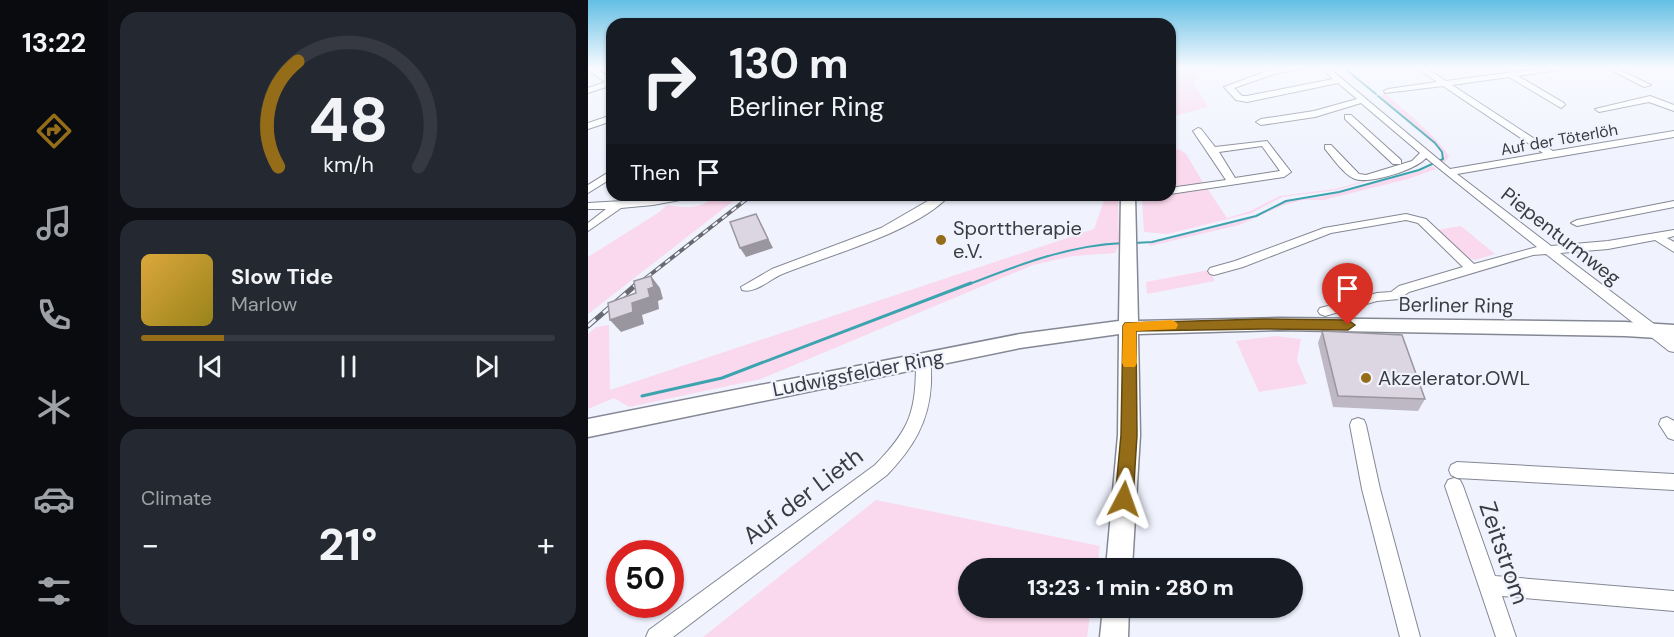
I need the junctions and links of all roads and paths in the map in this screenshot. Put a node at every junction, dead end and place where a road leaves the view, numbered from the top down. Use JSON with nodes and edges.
{"nodes":[{"id":1,"x":1360,"y":98,"type":"edge"},
{"id":2,"x":1467,"y":98,"type":"edge"},
{"id":3,"x":1549,"y":98,"type":"edge"},
{"id":4,"x":1363,"y":100,"type":"junction"},
{"id":5,"x":1561,"y":105,"type":"dead end"},
{"id":6,"x":1674,"y":108,"type":"edge"},
{"id":7,"x":1599,"y":109,"type":"dead end"},
{"id":8,"x":1348,"y":117,"type":"dead end"},
{"id":9,"x":606,"y":120,"type":"edge"},
{"id":10,"x":1262,"y":122,"type":"dead end"},
{"id":11,"x":588,"y":126,"type":"edge"},
{"id":12,"x":1198,"y":131,"type":"dead end"},
{"id":13,"x":1674,"y":134,"type":"edge"},
{"id":14,"x":1658,"y":137,"type":"junction"},
{"id":15,"x":1674,"y":145,"type":"edge"},
{"id":16,"x":1398,"y":146,"type":"junction"},
{"id":17,"x":1328,"y":147,"type":"dead end"},
{"id":18,"x":1213,"y":150,"type":"junction"},
{"id":19,"x":1427,"y":155,"type":"junction"},
{"id":20,"x":1552,"y":155,"type":"junction"},
{"id":21,"x":1397,"y":162,"type":"dead end"},
{"id":22,"x":1445,"y":170,"type":"junction"},
{"id":23,"x":606,"y":177,"type":"edge"},
{"id":24,"x":1232,"y":181,"type":"junction"},
{"id":25,"x":588,"y":190,"type":"edge"},
{"id":26,"x":1176,"y":190,"type":"edge"},
{"id":27,"x":667,"y":201,"type":"edge"},
{"id":28,"x":937,"y":201,"type":"edge"},
{"id":29,"x":1132,"y":201,"type":"edge"},
{"id":30,"x":1674,"y":204,"type":"edge"},
{"id":31,"x":588,"y":206,"type":"edge"},
{"id":32,"x":617,"y":206,"type":"junction"},
{"id":33,"x":1580,"y":220,"type":"dead end"},
{"id":34,"x":588,"y":228,"type":"edge"},
{"id":35,"x":1674,"y":233,"type":"edge"},
{"id":36,"x":1657,"y":236,"type":"junction"},
{"id":37,"x":1674,"y":248,"type":"edge"},
{"id":38,"x":1546,"y":250,"type":"junction"},
{"id":39,"x":1471,"y":268,"type":"junction"},
{"id":40,"x":1214,"y":271,"type":"dead end"},
{"id":41,"x":747,"y":287,"type":"dead end"},
{"id":42,"x":1325,"y":311,"type":"dead end"},
{"id":43,"x":1130,"y":326,"type":"junction"},
{"id":44,"x":1652,"y":331,"type":"junction"},
{"id":45,"x":1674,"y":332,"type":"edge"},
{"id":46,"x":1674,"y":347,"type":"edge"},
{"id":47,"x":923,"y":360,"type":"junction"},
{"id":48,"x":1358,"y":425,"type":"dead end"},
{"id":49,"x":588,"y":428,"type":"edge"},
{"id":50,"x":1674,"y":482,"type":"edge"},
{"id":51,"x":1120,"y":558,"type":"edge"},
{"id":52,"x":1488,"y":585,"type":"junction"},
{"id":53,"x":1674,"y":601,"type":"edge"},
{"id":54,"x":1115,"y":618,"type":"edge"},
{"id":55,"x":657,"y":637,"type":"edge"},
{"id":56,"x":1114,"y":637,"type":"edge"},
{"id":57,"x":1410,"y":637,"type":"edge"},
{"id":58,"x":1506,"y":637,"type":"edge"}],
"edges":[{"from":1,"to":4,"type":"street","name":"Piepenturmweg"},
{"from":2,"to":20,"type":"street"},
{"from":3,"to":5,"type":"street"},
{"from":4,"to":10,"type":"street"},
{"from":4,"to":16,"type":"street","name":"Piepenturmweg"},
{"from":6,"to":7,"type":"street"},
{"from":8,"to":16,"type":"street","name":"Piepenturmweg"},
{"from":9,"to":11,"type":"street"},
{"from":12,"to":18,"type":"street"},
{"from":13,"to":14,"type":"street","name":"Auf der Töterlöh"},
{"from":14,"to":15,"type":"street"},
{"from":14,"to":20,"type":"street","name":"Auf der Töterlöh"},
{"from":16,"to":19,"type":"street","name":"Piepenturmweg"},
{"from":16,"to":21,"type":"street","name":"Piepenturmweg"},
{"from":17,"to":19,"type":"street"},
{"from":18,"to":24,"type":"street"},
{"from":18,"to":24,"type":"street"},
{"from":19,"to":22,"type":"street","name":"Piepenturmweg"},
{"from":20,"to":22,"type":"street","name":"Auf der Töterlöh"},
{"from":22,"to":38,"type":"street","name":"Piepenturmweg"},
{"from":23,"to":25,"type":"street"},
{"from":24,"to":26,"type":"street"},
{"from":27,"to":32,"type":"street"},
{"from":28,"to":41,"type":"street"},
{"from":29,"to":43,"type":"main road"},
{"from":30,"to":33,"type":"street"},
{"from":31,"to":32,"type":"street"},
{"from":32,"to":34,"type":"street"},
{"from":35,"to":36,"type":"street"},
{"from":36,"to":37,"type":"street"},
{"from":36,"to":38,"type":"street"},
{"from":38,"to":39,"type":"street"},
{"from":38,"to":44,"type":"street","name":"Piepenturmweg"},
{"from":39,"to":40,"type":"street"},
{"from":39,"to":42,"type":"street"},
{"from":43,"to":44,"type":"main road","name":"Berliner Ring"},
{"from":43,"to":47,"type":"main road","name":"Ludwigsfelder Ring"},
{"from":43,"to":51,"type":"main road"},
{"from":44,"to":45,"type":"main road","name":"Berliner Ring"},
{"from":44,"to":46,"type":"street","name":"Piepenturmweg"},
{"from":47,"to":49,"type":"main road","name":"Ludwigsfelder Ring"},
{"from":47,"to":55,"type":"street","name":"Auf der Lieth"},
{"from":48,"to":57,"type":"street"},
{"from":50,"to":52,"type":"street","name":"Zeitstrom"},
{"from":52,"to":53,"type":"street"},
{"from":52,"to":58,"type":"street","name":"Zeitstrom"},
{"from":54,"to":56,"type":"main road"}]}
